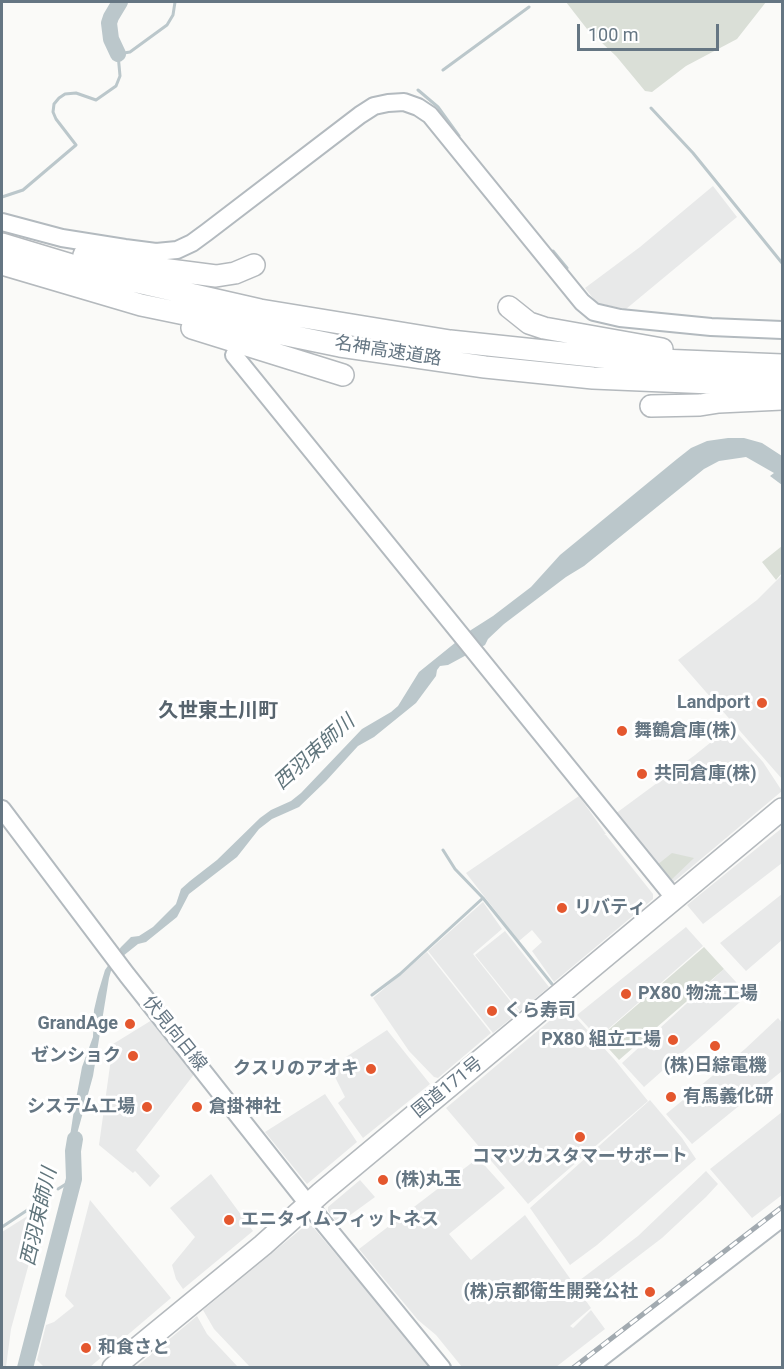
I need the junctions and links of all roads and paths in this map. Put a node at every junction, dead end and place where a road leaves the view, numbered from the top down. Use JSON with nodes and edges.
{"nodes":[{"id":1,"x":2,"y":222,"type":"edge"},
{"id":2,"x":2,"y":235,"type":"edge"},
{"id":3,"x":2,"y":244,"type":"edge"},
{"id":4,"x":2,"y":264,"type":"edge"},
{"id":5,"x":254,"y":265,"type":"dead end"},
{"id":6,"x":113,"y":282,"type":"junction"},
{"id":7,"x":509,"y":307,"type":"dead end"},
{"id":8,"x":783,"y":330,"type":"edge"},
{"id":9,"x":234,"y":355,"type":"dead end"},
{"id":10,"x":680,"y":360,"type":"junction"},
{"id":11,"x":783,"y":365,"type":"edge"},
{"id":12,"x":343,"y":375,"type":"dead end"},
{"id":13,"x":783,"y":386,"type":"edge"},
{"id":14,"x":783,"y":399,"type":"edge"},
{"id":15,"x":651,"y":406,"type":"dead end"},
{"id":16,"x":2,"y":809,"type":"edge"},
{"id":17,"x":783,"y":809,"type":"edge"},
{"id":18,"x":675,"y":899,"type":"junction"},
{"id":19,"x":308,"y":1204,"type":"junction"},
{"id":20,"x":783,"y":1218,"type":"edge"},
{"id":21,"x":113,"y":1368,"type":"edge"},
{"id":22,"x":442,"y":1368,"type":"edge"},
{"id":23,"x":588,"y":1368,"type":"edge"}],
"edges":[{"from":1,"to":8,"type":"street"},
{"from":2,"to":6,"type":"highway"},
{"from":3,"to":6,"type":"highway","name":"名神高速道路"},
{"from":4,"to":6,"type":"highway","name":"名神高速道路"},
{"from":5,"to":6,"type":"highway"},
{"from":6,"to":10,"type":"highway","name":"名神高速道路"},
{"from":6,"to":12,"type":"highway"},
{"from":6,"to":13,"type":"highway","name":"名神高速道路"},
{"from":7,"to":10,"type":"highway"},
{"from":9,"to":18,"type":"street"},
{"from":10,"to":11,"type":"highway","name":"名神高速道路"},
{"from":14,"to":15,"type":"highway"},
{"from":16,"to":19,"type":"street","name":"伏見向日線"},
{"from":17,"to":18,"type":"highway","name":"国道171号"},
{"from":18,"to":19,"type":"highway","name":"国道171号"},
{"from":19,"to":21,"type":"highway","name":"国道171号"},
{"from":19,"to":22,"type":"street","name":"伏見向日線"},
{"from":20,"to":23,"type":"street"}]}
